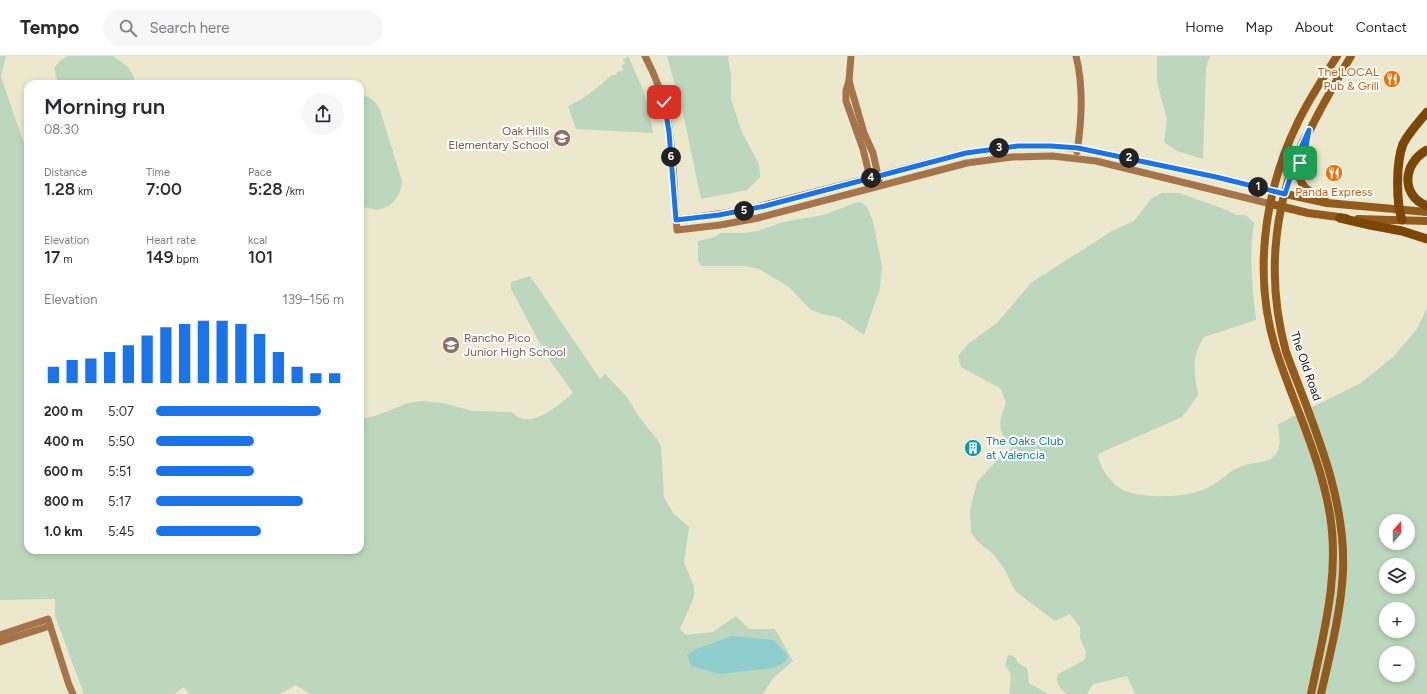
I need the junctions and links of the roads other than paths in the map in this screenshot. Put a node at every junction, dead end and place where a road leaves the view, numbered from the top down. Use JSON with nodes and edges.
{"nodes":[{"id":1,"x":645,"y":56,"type":"edge"},
{"id":2,"x":851,"y":56,"type":"edge"},
{"id":3,"x":1076,"y":56,"type":"edge"},
{"id":4,"x":1337,"y":56,"type":"edge"},
{"id":5,"x":1351,"y":56,"type":"edge"},
{"id":6,"x":1427,"y":112,"type":"edge"},
{"id":7,"x":1309,"y":130,"type":"junction"},
{"id":8,"x":1078,"y":148,"type":"junction"},
{"id":9,"x":1427,"y":150,"type":"edge"},
{"id":10,"x":1076,"y":158,"type":"junction"},
{"id":11,"x":874,"y":177,"type":"junction"},
{"id":12,"x":880,"y":186,"type":"junction"},
{"id":13,"x":872,"y":188,"type":"junction"},
{"id":14,"x":1274,"y":191,"type":"junction"},
{"id":15,"x":1285,"y":194,"type":"junction"},
{"id":16,"x":1271,"y":204,"type":"junction"},
{"id":17,"x":1344,"y":204,"type":"junction"},
{"id":18,"x":1282,"y":206,"type":"junction"},
{"id":19,"x":1427,"y":206,"type":"edge"},
{"id":20,"x":1398,"y":210,"type":"junction"},
{"id":21,"x":1427,"y":212,"type":"edge"},
{"id":22,"x":1340,"y":218,"type":"junction"},
{"id":23,"x":676,"y":220,"type":"junction"},
{"id":24,"x":1402,"y":220,"type":"junction"},
{"id":25,"x":1427,"y":221,"type":"edge"},
{"id":26,"x":1427,"y":239,"type":"edge"},
{"id":27,"x":1289,"y":360,"type":"junction"},
{"id":28,"x":1280,"y":364,"type":"junction"},
{"id":29,"x":49,"y":623,"type":"junction"},
{"id":30,"x":0,"y":635,"type":"edge"},
{"id":31,"x":0,"y":642,"type":"edge"},
{"id":32,"x":73,"y":694,"type":"edge"},
{"id":33,"x":1311,"y":694,"type":"edge"},
{"id":34,"x":1321,"y":694,"type":"edge"}],
"edges":[{"from":1,"to":23,"type":"street"},
{"from":2,"to":11,"type":"street"},
{"from":3,"to":8,"type":"street"},
{"from":4,"to":14,"type":"main road","name":"The Old Road"},
{"from":5,"to":7,"type":"main road","name":"The Old Road"},
{"from":6,"to":20,"type":"highway"},
{"from":7,"to":15,"type":"main road","name":"The Old Road"},
{"from":7,"to":17,"type":"main road"},
{"from":8,"to":10,"type":"street"},
{"from":8,"to":11,"type":"street"},
{"from":8,"to":14,"type":"street"},
{"from":9,"to":19,"type":"highway"},
{"from":10,"to":12,"type":"street"},
{"from":10,"to":16,"type":"street"},
{"from":11,"to":12,"type":"street"},
{"from":11,"to":13,"type":"street"},
{"from":11,"to":23,"type":"street"},
{"from":12,"to":13,"type":"street"},
{"from":13,"to":23,"type":"street"},
{"from":14,"to":15,"type":"main road"},
{"from":14,"to":16,"type":"main road","name":"The Old Road"},
{"from":15,"to":17,"type":"main road"},
{"from":15,"to":18,"type":"main road","name":"The Old Road"},
{"from":16,"to":18,"type":"main road"},
{"from":16,"to":28,"type":"main road","name":"The Old Road"},
{"from":17,"to":20,"type":"main road"},
{"from":18,"to":22,"type":"main road"},
{"from":18,"to":27,"type":"main road","name":"The Old Road"},
{"from":20,"to":21,"type":"main road"},
{"from":20,"to":24,"type":"highway"},
{"from":22,"to":24,"type":"main road"},
{"from":22,"to":26,"type":"highway"},
{"from":24,"to":25,"type":"main road"},
{"from":27,"to":28,"type":"street"},
{"from":27,"to":34,"type":"main road","name":"The Old Road"},
{"from":28,"to":33,"type":"main road","name":"The Old Road"},
{"from":29,"to":30,"type":"street"},
{"from":29,"to":31,"type":"street"},
{"from":29,"to":32,"type":"street"}]}
